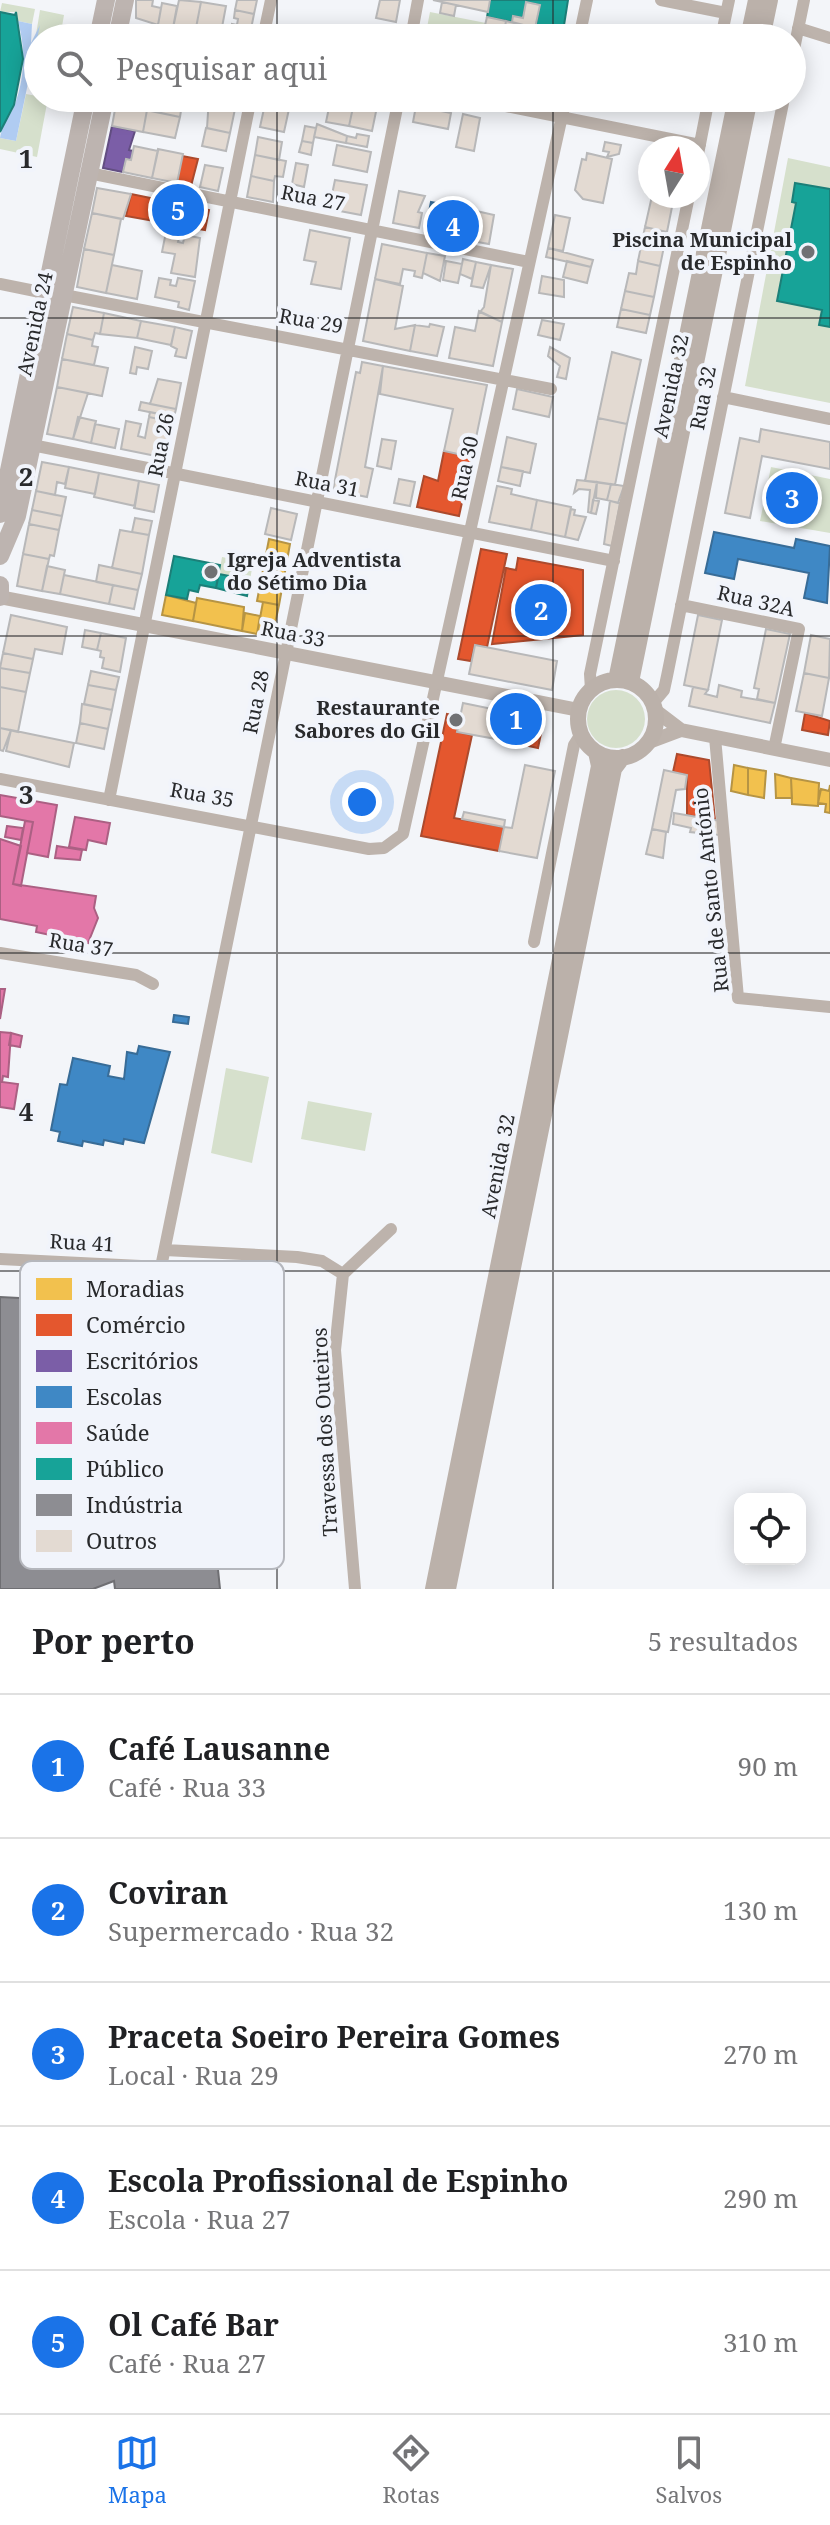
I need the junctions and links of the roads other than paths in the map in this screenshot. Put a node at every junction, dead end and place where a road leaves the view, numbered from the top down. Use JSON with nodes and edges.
{"nodes":[{"id":1,"x":106,"y":0,"type":"edge"},
{"id":2,"x":125,"y":0,"type":"edge"},
{"id":3,"x":271,"y":0,"type":"edge"},
{"id":4,"x":418,"y":0,"type":"edge"},
{"id":5,"x":587,"y":0,"type":"edge"},
{"id":6,"x":661,"y":0,"type":"edge"},
{"id":7,"x":756,"y":0,"type":"edge"},
{"id":8,"x":770,"y":0,"type":"edge"},
{"id":9,"x":804,"y":0,"type":"edge"},
{"id":10,"x":727,"y":7,"type":"edge"},
{"id":11,"x":101,"y":24,"type":"edge"},
{"id":12,"x":120,"y":24,"type":"edge"},
{"id":13,"x":266,"y":24,"type":"edge"},
{"id":14,"x":414,"y":24,"type":"edge"},
{"id":15,"x":582,"y":24,"type":"edge"},
{"id":16,"x":751,"y":24,"type":"edge"},
{"id":17,"x":765,"y":24,"type":"edge"},
{"id":18,"x":799,"y":24,"type":"edge"},
{"id":19,"x":806,"y":30,"type":"edge"},
{"id":20,"x":830,"y":38,"type":"edge"},
{"id":21,"x":84,"y":112,"type":"edge"},
{"id":22,"x":102,"y":112,"type":"edge"},
{"id":23,"x":248,"y":112,"type":"edge"},
{"id":24,"x":396,"y":112,"type":"edge"},
{"id":25,"x":536,"y":112,"type":"edge"},
{"id":26,"x":562,"y":112,"type":"edge"},
{"id":27,"x":706,"y":112,"type":"edge"},
{"id":28,"x":733,"y":112,"type":"edge"},
{"id":29,"x":747,"y":112,"type":"edge"},
{"id":30,"x":781,"y":112,"type":"edge"},
{"id":31,"x":561,"y":117,"type":"junction"},
{"id":32,"x":640,"y":136,"type":"edge"},
{"id":33,"x":702,"y":136,"type":"edge"},
{"id":34,"x":89,"y":173,"type":"junction"},
{"id":35,"x":230,"y":202,"type":"junction"},
{"id":36,"x":687,"y":208,"type":"edge"},
{"id":37,"x":372,"y":230,"type":"junction"},
{"id":38,"x":529,"y":262,"type":"junction"},
{"id":39,"x":0,"y":284,"type":"edge"},
{"id":40,"x":54,"y":294,"type":"junction"},
{"id":41,"x":206,"y":322,"type":"junction"},
{"id":42,"x":349,"y":348,"type":"junction"},
{"id":43,"x":504,"y":379,"type":"junction"},
{"id":44,"x":551,"y":389,"type":"dead end"},
{"id":45,"x":723,"y":397,"type":"junction"},
{"id":46,"x":830,"y":419,"type":"edge"},
{"id":47,"x":16,"y":438,"type":"edge"},
{"id":48,"x":175,"y":475,"type":"junction"},
{"id":49,"x":316,"y":502,"type":"junction"},
{"id":50,"x":0,"y":514,"type":"edge"},
{"id":51,"x":472,"y":532,"type":"junction"},
{"id":52,"x":0,"y":556,"type":"edge"},
{"id":53,"x":614,"y":561,"type":"junction"},
{"id":54,"x":0,"y":585,"type":"edge"},
{"id":55,"x":0,"y":597,"type":"edge"},
{"id":56,"x":681,"y":605,"type":"junction"},
{"id":57,"x":144,"y":625,"type":"junction"},
{"id":58,"x":285,"y":653,"type":"junction"},
{"id":59,"x":624,"y":681,"type":"junction"},
{"id":60,"x":438,"y":683,"type":"junction"},
{"id":61,"x":591,"y":690,"type":"junction"},
{"id":62,"x":654,"y":707,"type":"junction"},
{"id":63,"x":579,"y":710,"type":"junction"},
{"id":64,"x":681,"y":730,"type":"junction"},
{"id":65,"x":581,"y":734,"type":"junction"},
{"id":66,"x":715,"y":737,"type":"junction"},
{"id":67,"x":649,"y":742,"type":"junction"},
{"id":68,"x":774,"y":749,"type":"junction"},
{"id":69,"x":596,"y":752,"type":"junction"},
{"id":70,"x":623,"y":757,"type":"junction"},
{"id":71,"x":830,"y":760,"type":"edge"},
{"id":72,"x":0,"y":779,"type":"edge"},
{"id":73,"x":109,"y":800,"type":"junction"},
{"id":74,"x":253,"y":825,"type":"junction"},
{"id":75,"x":396,"y":843,"type":"joint"},
{"id":76,"x":534,"y":942,"type":"dead end"},
{"id":77,"x":0,"y":953,"type":"edge"},
{"id":78,"x":153,"y":984,"type":"dead end"},
{"id":79,"x":830,"y":1007,"type":"edge"},
{"id":80,"x":391,"y":1229,"type":"dead end"},
{"id":81,"x":165,"y":1250,"type":"junction"},
{"id":82,"x":0,"y":1259,"type":"edge"},
{"id":83,"x":40,"y":1261,"type":"edge"},
{"id":84,"x":162,"y":1261,"type":"edge"},
{"id":85,"x":343,"y":1274,"type":"junction"},
{"id":86,"x":355,"y":1589,"type":"edge"},
{"id":87,"x":433,"y":1589,"type":"edge"},
{"id":88,"x":448,"y":1589,"type":"edge"}],
"edges":[{"from":1,"to":11,"type":"main road"},
{"from":2,"to":12,"type":"main road"},
{"from":3,"to":13,"type":"street"},
{"from":4,"to":14,"type":"street"},
{"from":5,"to":15,"type":"street"},
{"from":6,"to":10,"type":"street"},
{"from":7,"to":16,"type":"main road"},
{"from":8,"to":17,"type":"main road"},
{"from":9,"to":18,"type":"street"},
{"from":19,"to":20,"type":"street"},
{"from":21,"to":40,"type":"main road","name":"Avenida 24"},
{"from":22,"to":34,"type":"main road","name":"Avenida 24"},
{"from":23,"to":35,"type":"street","name":"Rua 26"},
{"from":24,"to":37,"type":"street","name":"Rua 28"},
{"from":25,"to":31,"type":"street"},
{"from":26,"to":31,"type":"street","name":"Rua 30"},
{"from":27,"to":33,"type":"street"},
{"from":28,"to":59,"type":"main road","name":"Avenida 32"},
{"from":29,"to":59,"type":"main road","name":"Avenida 32"},
{"from":30,"to":45,"type":"street","name":"Rua 32"},
{"from":31,"to":32,"type":"street"},
{"from":31,"to":38,"type":"street","name":"Rua 30"},
{"from":34,"to":35,"type":"street","name":"Rua 27"},
{"from":34,"to":40,"type":"main road","name":"Avenida 24"},
{"from":35,"to":37,"type":"street","name":"Rua 27"},
{"from":35,"to":41,"type":"street","name":"Rua 26"},
{"from":36,"to":53,"type":"street"},
{"from":37,"to":38,"type":"street","name":"Rua 27"},
{"from":37,"to":42,"type":"street","name":"Rua 28"},
{"from":38,"to":43,"type":"street","name":"Rua 30"},
{"from":39,"to":40,"type":"street","name":"Rua 29"},
{"from":40,"to":41,"type":"street","name":"Rua 29"},
{"from":40,"to":47,"type":"main road","name":"Avenida 24"},
{"from":41,"to":42,"type":"street","name":"Rua 29"},
{"from":41,"to":48,"type":"street","name":"Rua 26"},
{"from":42,"to":43,"type":"street","name":"Rua 29"},
{"from":42,"to":49,"type":"street","name":"Rua 28"},
{"from":43,"to":44,"type":"street","name":"Rua 29"},
{"from":43,"to":51,"type":"street","name":"Rua 30"},
{"from":45,"to":46,"type":"street"},
{"from":45,"to":56,"type":"street","name":"Rua 32"},
{"from":47,"to":48,"type":"street","name":"Rua 31"},
{"from":47,"to":50,"type":"main road","name":"Avenida 24"},
{"from":47,"to":52,"type":"main road","name":"Avenida 24"},
{"from":48,"to":49,"type":"street","name":"Rua 31"},
{"from":48,"to":57,"type":"street","name":"Rua 26"},
{"from":49,"to":51,"type":"street","name":"Rua 31"},
{"from":49,"to":58,"type":"street","name":"Rua 28"},
{"from":51,"to":53,"type":"street","name":"Rua 31"},
{"from":51,"to":60,"type":"street","name":"Rua 30"},
{"from":53,"to":61,"type":"street"},
{"from":54,"to":55,"type":"main road"},
{"from":55,"to":57,"type":"street","name":"Rua 33"},
{"from":56,"to":62,"type":"street","name":"Rua 32"},
{"from":56,"to":68,"type":"street","name":"Rua 32A"},
{"from":57,"to":58,"type":"street","name":"Rua 33"},
{"from":57,"to":73,"type":"street","name":"Rua 26"},
{"from":58,"to":60,"type":"street","name":"Rua 33"},
{"from":58,"to":74,"type":"street","name":"Rua 28"},
{"from":59,"to":61,"type":"main road"},
{"from":59,"to":62,"type":"main road"},
{"from":60,"to":63,"type":"street","name":"Rua 33"},
{"from":60,"to":75,"type":"street","name":"Rua 30"},
{"from":61,"to":63,"type":"main road"},
{"from":62,"to":64,"type":"street"},
{"from":62,"to":67,"type":"main road"},
{"from":63,"to":65,"type":"main road"},
{"from":64,"to":66,"type":"street"},
{"from":64,"to":67,"type":"street"},
{"from":65,"to":69,"type":"main road"},
{"from":65,"to":76,"type":"street"},
{"from":66,"to":68,"type":"street"},
{"from":66,"to":79,"type":"street","name":"Rua de Santo António"},
{"from":67,"to":70,"type":"main road"},
{"from":68,"to":71,"type":"street"},
{"from":69,"to":70,"type":"main road"},
{"from":69,"to":87,"type":"main road","name":"Avenida 32"},
{"from":70,"to":88,"type":"main road","name":"Avenida 32"},
{"from":72,"to":73,"type":"street","name":"Rua 35"},
{"from":73,"to":74,"type":"street","name":"Rua 35"},
{"from":74,"to":75,"type":"street","name":"Rua 35"},
{"from":74,"to":81,"type":"street","name":"Rua 28"},
{"from":77,"to":78,"type":"street","name":"Rua 37"},
{"from":80,"to":85,"type":"street"},
{"from":81,"to":84,"type":"street","name":"Rua 28"},
{"from":81,"to":85,"type":"street"},
{"from":82,"to":83,"type":"street","name":"Rua 41"},
{"from":85,"to":86,"type":"street","name":"Travessa dos Outeiros"}]}
